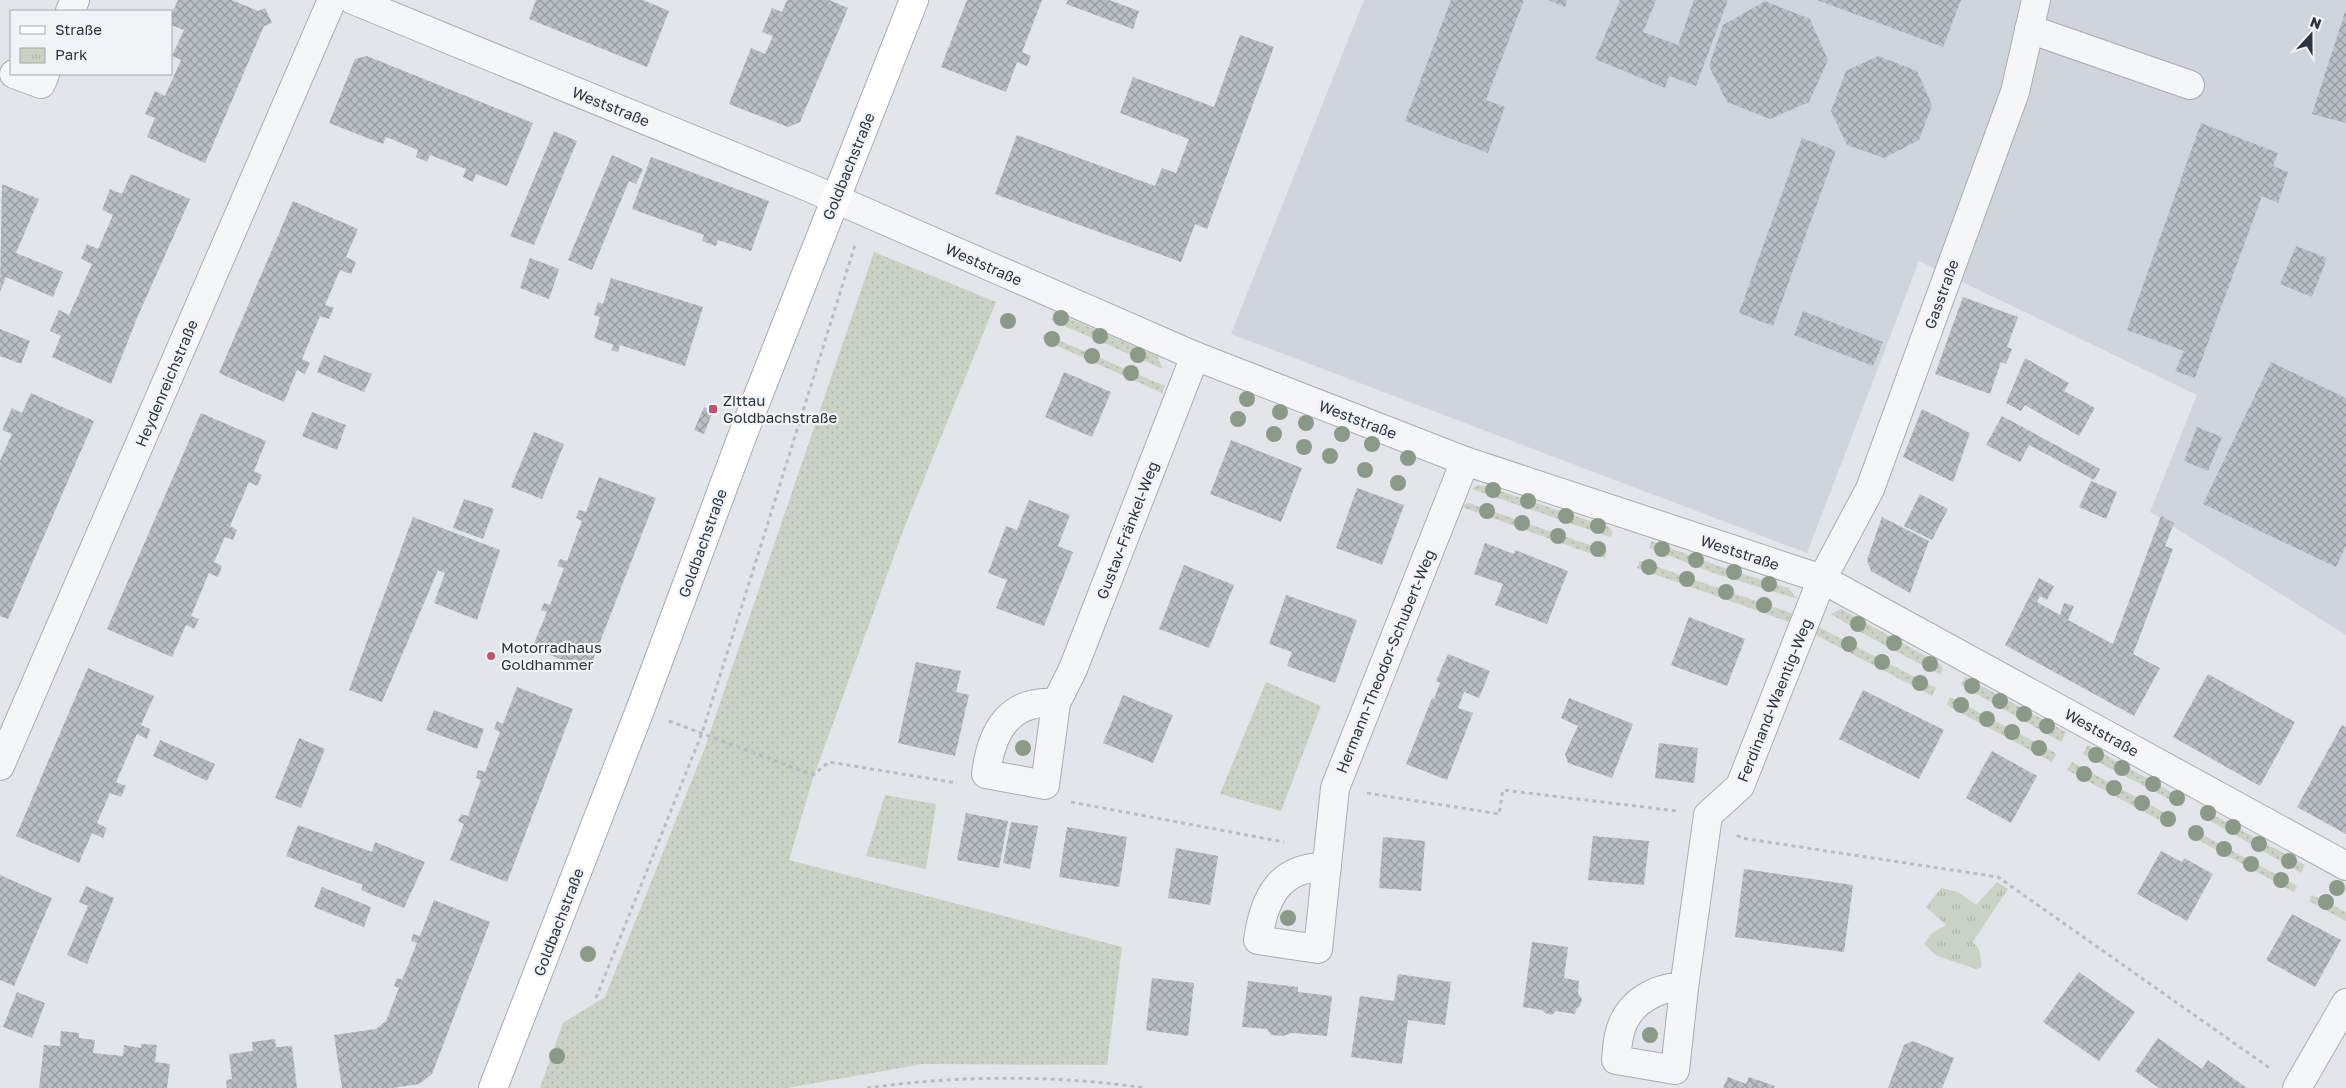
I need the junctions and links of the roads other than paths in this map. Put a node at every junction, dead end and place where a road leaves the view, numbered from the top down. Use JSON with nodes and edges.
{"nodes":[{"id":1,"x":332,"y":0,"type":"edge"},
{"id":2,"x":354,"y":0,"type":"edge"},
{"id":3,"x":914,"y":0,"type":"edge"},
{"id":4,"x":2036,"y":0,"type":"edge"},
{"id":5,"x":2029,"y":29,"type":"junction"},
{"id":6,"x":18,"y":75,"type":"edge"},
{"id":7,"x":45,"y":75,"type":"edge"},
{"id":8,"x":2190,"y":85,"type":"dead end"},
{"id":9,"x":835,"y":199,"type":"junction"},
{"id":10,"x":1195,"y":356,"type":"junction"},
{"id":11,"x":1465,"y":461,"type":"junction"},
{"id":12,"x":1822,"y":579,"type":"junction"},
{"id":13,"x":1056,"y":703,"type":"dead end"},
{"id":14,"x":0,"y":766,"type":"edge"},
{"id":15,"x":2346,"y":866,"type":"edge"},
{"id":16,"x":1327,"y":867,"type":"dead end"},
{"id":17,"x":1684,"y":988,"type":"dead end"},
{"id":18,"x":2346,"y":1003,"type":"edge"},
{"id":19,"x":493,"y":1088,"type":"edge"},
{"id":20,"x":2297,"y":1088,"type":"edge"}],
"edges":[{"from":1,"to":14,"type":"street","name":"Heydenreichstraße"},
{"from":2,"to":9,"type":"street","name":"Weststraße"},
{"from":3,"to":9,"type":"main road","name":"Goldbachstraße"},
{"from":4,"to":5,"type":"street","name":"Gasstraße"},
{"from":5,"to":8,"type":"street"},
{"from":5,"to":12,"type":"street","name":"Gasstraße"},
{"from":6,"to":7,"type":"street"},
{"from":9,"to":10,"type":"street","name":"Weststraße"},
{"from":9,"to":19,"type":"main road","name":"Goldbachstraße"},
{"from":10,"to":11,"type":"street","name":"Weststraße"},
{"from":10,"to":13,"type":"street","name":"Gustav-Fränkel-Weg"},
{"from":11,"to":12,"type":"street","name":"Weststraße"},
{"from":11,"to":16,"type":"street","name":"Hermann-Theodor-Schubert-Weg"},
{"from":12,"to":15,"type":"street","name":"Weststraße"},
{"from":12,"to":17,"type":"street","name":"Ferdinand-Waentig-Weg"},
{"from":18,"to":20,"type":"street"}]}
